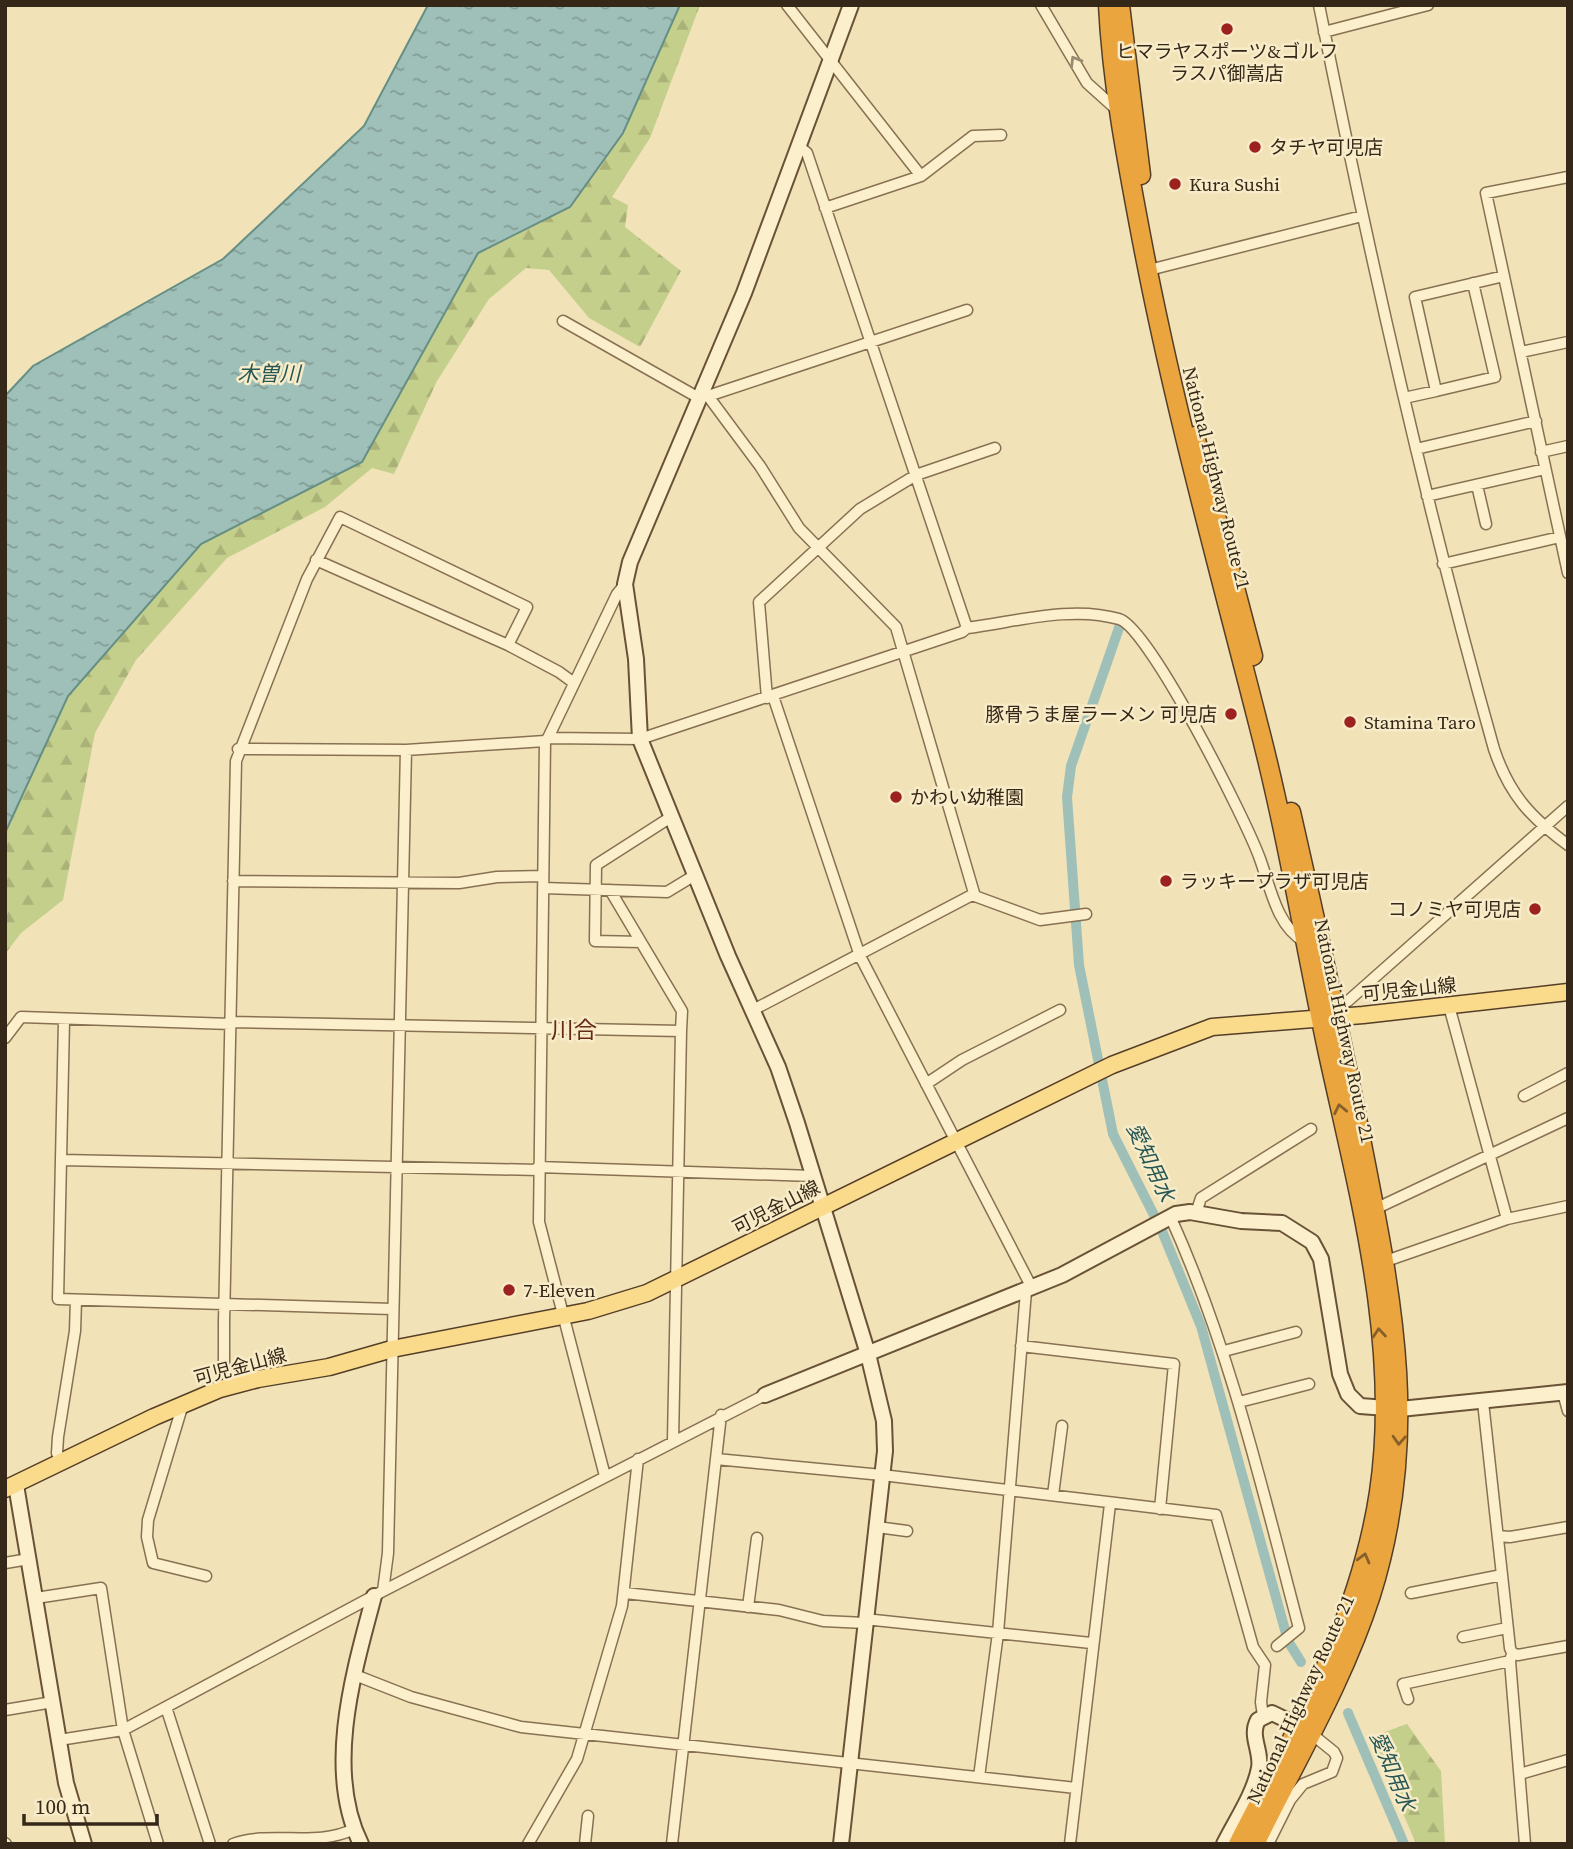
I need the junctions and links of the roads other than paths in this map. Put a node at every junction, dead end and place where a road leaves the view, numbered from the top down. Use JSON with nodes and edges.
{"nodes":[{"id":1,"x":786,"y":5,"type":"edge"},
{"id":2,"x":851,"y":5,"type":"edge"},
{"id":3,"x":1041,"y":5,"type":"edge"},
{"id":4,"x":1108,"y":5,"type":"edge"},
{"id":5,"x":1120,"y":5,"type":"edge"},
{"id":6,"x":1319,"y":5,"type":"edge"},
{"id":7,"x":1428,"y":5,"type":"edge"},
{"id":8,"x":1324,"y":32,"type":"junction"},
{"id":9,"x":831,"y":60,"type":"junction"},
{"id":10,"x":1117,"y":110,"type":"junction"},
{"id":11,"x":1001,"y":135,"type":"dead end"},
{"id":12,"x":800,"y":147,"type":"junction"},
{"id":13,"x":921,"y":176,"type":"junction"},
{"id":14,"x":1568,"y":177,"type":"edge"},
{"id":15,"x":825,"y":208,"type":"junction"},
{"id":16,"x":1362,"y":216,"type":"junction"},
{"id":17,"x":1157,"y":268,"type":"junction"},
{"id":18,"x":1504,"y":276,"type":"junction"},
{"id":19,"x":1473,"y":283,"type":"junction"},
{"id":20,"x":967,"y":310,"type":"dead end"},
{"id":21,"x":564,"y":321,"type":"dead end"},
{"id":22,"x":871,"y":341,"type":"junction"},
{"id":23,"x":1568,"y":342,"type":"edge"},
{"id":24,"x":1521,"y":352,"type":"junction"},
{"id":25,"x":1436,"y":391,"type":"junction"},
{"id":26,"x":703,"y":396,"type":"junction"},
{"id":27,"x":1404,"y":398,"type":"junction"},
{"id":28,"x":1536,"y":421,"type":"junction"},
{"id":29,"x":1568,"y":446,"type":"edge"},
{"id":30,"x":995,"y":448,"type":"dead end"},
{"id":31,"x":1416,"y":449,"type":"junction"},
{"id":32,"x":1542,"y":452,"type":"junction"},
{"id":33,"x":1545,"y":469,"type":"junction"},
{"id":34,"x":916,"y":474,"type":"junction"},
{"id":35,"x":1477,"y":485,"type":"junction"},
{"id":36,"x":1427,"y":496,"type":"junction"},
{"id":37,"x":1563,"y":523,"type":"edge"},
{"id":38,"x":1486,"y":524,"type":"dead end"},
{"id":39,"x":1560,"y":537,"type":"junction"},
{"id":40,"x":818,"y":547,"type":"junction"},
{"id":41,"x":316,"y":560,"type":"junction"},
{"id":42,"x":1443,"y":564,"type":"junction"},
{"id":43,"x":1568,"y":573,"type":"edge"},
{"id":44,"x":625,"y":584,"type":"junction"},
{"id":45,"x":967,"y":628,"type":"junction"},
{"id":46,"x":508,"y":645,"type":"junction"},
{"id":47,"x":901,"y":652,"type":"junction"},
{"id":48,"x":574,"y":683,"type":"junction"},
{"id":49,"x":770,"y":697,"type":"junction"},
{"id":50,"x":640,"y":739,"type":"junction"},
{"id":51,"x":547,"y":740,"type":"junction"},
{"id":52,"x":239,"y":750,"type":"junction"},
{"id":53,"x":406,"y":750,"type":"junction"},
{"id":54,"x":1568,"y":806,"type":"edge"},
{"id":55,"x":671,"y":817,"type":"junction"},
{"id":56,"x":1543,"y":827,"type":"junction"},
{"id":57,"x":1568,"y":845,"type":"edge"},
{"id":58,"x":695,"y":875,"type":"junction"},
{"id":59,"x":543,"y":876,"type":"junction"},
{"id":60,"x":233,"y":881,"type":"junction"},
{"id":61,"x":403,"y":883,"type":"junction"},
{"id":62,"x":543,"y":888,"type":"junction"},
{"id":63,"x":595,"y":890,"type":"junction"},
{"id":64,"x":610,"y":890,"type":"junction"},
{"id":65,"x":972,"y":895,"type":"junction"},
{"id":66,"x":1086,"y":914,"type":"dead end"},
{"id":67,"x":641,"y":942,"type":"junction"},
{"id":68,"x":1305,"y":942,"type":"junction"},
{"id":69,"x":860,"y":956,"type":"junction"},
{"id":70,"x":1568,"y":992,"type":"edge"},
{"id":71,"x":1348,"y":1002,"type":"dead end"},
{"id":72,"x":1449,"y":1006,"type":"junction"},
{"id":73,"x":753,"y":1010,"type":"junction"},
{"id":74,"x":1060,"y":1010,"type":"dead end"},
{"id":75,"x":1329,"y":1018,"type":"junction"},
{"id":76,"x":64,"y":1020,"type":"junction"},
{"id":77,"x":231,"y":1023,"type":"junction"},
{"id":78,"x":399,"y":1024,"type":"junction"},
{"id":79,"x":540,"y":1029,"type":"junction"},
{"id":80,"x":681,"y":1031,"type":"junction"},
{"id":81,"x":5,"y":1038,"type":"edge"},
{"id":82,"x":1568,"y":1073,"type":"edge"},
{"id":83,"x":926,"y":1084,"type":"junction"},
{"id":84,"x":1524,"y":1096,"type":"dead end"},
{"id":85,"x":1568,"y":1118,"type":"edge"},
{"id":86,"x":1311,"y":1129,"type":"dead end"},
{"id":87,"x":955,"y":1142,"type":"junction"},
{"id":88,"x":1491,"y":1155,"type":"junction"},
{"id":89,"x":61,"y":1160,"type":"junction"},
{"id":90,"x":226,"y":1164,"type":"junction"},
{"id":91,"x":396,"y":1166,"type":"junction"},
{"id":92,"x":538,"y":1169,"type":"junction"},
{"id":93,"x":680,"y":1171,"type":"junction"},
{"id":94,"x":813,"y":1176,"type":"junction"},
{"id":95,"x":1568,"y":1206,"type":"edge"},
{"id":96,"x":822,"y":1207,"type":"junction"},
{"id":97,"x":1376,"y":1209,"type":"junction"},
{"id":98,"x":1196,"y":1213,"type":"junction"},
{"id":99,"x":1168,"y":1217,"type":"junction"},
{"id":100,"x":1507,"y":1219,"type":"junction"},
{"id":101,"x":1386,"y":1261,"type":"junction"},
{"id":102,"x":676,"y":1280,"type":"junction"},
{"id":103,"x":1029,"y":1290,"type":"junction"},
{"id":104,"x":76,"y":1300,"type":"junction"},
{"id":105,"x":224,"y":1303,"type":"junction"},
{"id":106,"x":392,"y":1309,"type":"junction"},
{"id":107,"x":562,"y":1315,"type":"junction"},
{"id":108,"x":1296,"y":1332,"type":"dead end"},
{"id":109,"x":1021,"y":1346,"type":"junction"},
{"id":110,"x":391,"y":1349,"type":"junction"},
{"id":111,"x":1224,"y":1350,"type":"junction"},
{"id":112,"x":868,"y":1354,"type":"junction"},
{"id":113,"x":1309,"y":1384,"type":"dead end"},
{"id":114,"x":231,"y":1386,"type":"junction"},
{"id":115,"x":1566,"y":1392,"type":"edge"},
{"id":116,"x":765,"y":1395,"type":"joint"},
{"id":117,"x":1239,"y":1402,"type":"junction"},
{"id":118,"x":1483,"y":1402,"type":"junction"},
{"id":119,"x":183,"y":1403,"type":"junction"},
{"id":120,"x":1392,"y":1409,"type":"junction"},
{"id":121,"x":1568,"y":1411,"type":"edge"},
{"id":122,"x":720,"y":1415,"type":"junction"},
{"id":123,"x":1062,"y":1426,"type":"dead end"},
{"id":124,"x":673,"y":1441,"type":"junction"},
{"id":125,"x":638,"y":1459,"type":"junction"},
{"id":126,"x":716,"y":1459,"type":"junction"},
{"id":127,"x":61,"y":1462,"type":"junction"},
{"id":128,"x":882,"y":1475,"type":"junction"},
{"id":129,"x":605,"y":1476,"type":"junction"},
{"id":130,"x":10,"y":1487,"type":"edge"},
{"id":131,"x":1007,"y":1490,"type":"junction"},
{"id":132,"x":1053,"y":1495,"type":"junction"},
{"id":133,"x":1110,"y":1504,"type":"junction"},
{"id":134,"x":1160,"y":1509,"type":"junction"},
{"id":135,"x":877,"y":1527,"type":"junction"},
{"id":136,"x":1568,"y":1527,"type":"edge"},
{"id":137,"x":906,"y":1531,"type":"dead end"},
{"id":138,"x":1498,"y":1536,"type":"junction"},
{"id":139,"x":757,"y":1538,"type":"dead end"},
{"id":140,"x":29,"y":1559,"type":"junction"},
{"id":141,"x":5,"y":1563,"type":"edge"},
{"id":142,"x":1502,"y":1575,"type":"junction"},
{"id":143,"x":206,"y":1576,"type":"dead end"},
{"id":144,"x":379,"y":1593,"type":"junction"},
{"id":145,"x":625,"y":1593,"type":"junction"},
{"id":146,"x":1411,"y":1593,"type":"dead end"},
{"id":147,"x":36,"y":1598,"type":"junction"},
{"id":148,"x":699,"y":1602,"type":"junction"},
{"id":149,"x":748,"y":1607,"type":"junction"},
{"id":150,"x":865,"y":1621,"type":"junction"},
{"id":151,"x":1507,"y":1628,"type":"junction"},
{"id":152,"x":998,"y":1633,"type":"junction"},
{"id":153,"x":1463,"y":1637,"type":"dead end"},
{"id":154,"x":1091,"y":1643,"type":"junction"},
{"id":155,"x":1279,"y":1645,"type":"dead end"},
{"id":156,"x":1568,"y":1646,"type":"edge"},
{"id":157,"x":1511,"y":1657,"type":"junction"},
{"id":158,"x":355,"y":1675,"type":"junction"},
{"id":159,"x":1408,"y":1699,"type":"dead end"},
{"id":160,"x":53,"y":1702,"type":"junction"},
{"id":161,"x":166,"y":1707,"type":"junction"},
{"id":162,"x":5,"y":1710,"type":"edge"},
{"id":163,"x":1263,"y":1716,"type":"junction"},
{"id":164,"x":1305,"y":1729,"type":"junction"},
{"id":165,"x":123,"y":1730,"type":"junction"},
{"id":166,"x":584,"y":1734,"type":"junction"},
{"id":167,"x":59,"y":1740,"type":"junction"},
{"id":168,"x":683,"y":1745,"type":"junction"},
{"id":169,"x":1568,"y":1760,"type":"edge"},
{"id":170,"x":850,"y":1763,"type":"junction"},
{"id":171,"x":1520,"y":1774,"type":"junction"},
{"id":172,"x":979,"y":1777,"type":"junction"},
{"id":173,"x":1076,"y":1788,"type":"junction"},
{"id":174,"x":588,"y":1816,"type":"dead end"},
{"id":175,"x":354,"y":1829,"type":"junction"},
{"id":176,"x":83,"y":1844,"type":"edge"},
{"id":177,"x":158,"y":1844,"type":"edge"},
{"id":178,"x":210,"y":1844,"type":"edge"},
{"id":179,"x":233,"y":1844,"type":"edge"},
{"id":180,"x":361,"y":1844,"type":"edge"},
{"id":181,"x":528,"y":1844,"type":"edge"},
{"id":182,"x":585,"y":1844,"type":"edge"},
{"id":183,"x":672,"y":1844,"type":"edge"},
{"id":184,"x":841,"y":1844,"type":"edge"},
{"id":185,"x":1070,"y":1844,"type":"edge"},
{"id":186,"x":1224,"y":1844,"type":"edge"},
{"id":187,"x":1238,"y":1844,"type":"edge"},
{"id":188,"x":1255,"y":1844,"type":"edge"},
{"id":189,"x":1268,"y":1844,"type":"edge"},
{"id":190,"x":1525,"y":1844,"type":"edge"}],
"edges":[{"from":1,"to":9,"type":"street"},
{"from":2,"to":9,"type":"street"},
{"from":10,"to":3,"type":"street","one_way":true},
{"from":4,"to":10,"type":"highway","name":"National Highway Route 21"},
{"from":5,"to":17,"type":"highway","name":"National Highway Route 21"},
{"from":6,"to":8,"type":"street"},
{"from":7,"to":8,"type":"street"},
{"from":8,"to":16,"type":"street"},
{"from":9,"to":12,"type":"street"},
{"from":9,"to":13,"type":"street"},
{"from":10,"to":68,"type":"highway","name":"National Highway Route 21"},
{"from":11,"to":13,"type":"street"},
{"from":12,"to":15,"type":"street"},
{"from":12,"to":26,"type":"street"},
{"from":13,"to":15,"type":"street"},
{"from":14,"to":18,"type":"street"},
{"from":15,"to":22,"type":"street"},
{"from":16,"to":17,"type":"street"},
{"from":16,"to":27,"type":"street"},
{"from":17,"to":75,"type":"highway","name":"National Highway Route 21"},
{"from":18,"to":19,"type":"street"},
{"from":18,"to":24,"type":"street"},
{"from":19,"to":25,"type":"street"},
{"from":19,"to":25,"type":"street"},
{"from":20,"to":22,"type":"street"},
{"from":21,"to":26,"type":"street"},
{"from":22,"to":26,"type":"street"},
{"from":22,"to":34,"type":"street"},
{"from":23,"to":24,"type":"street"},
{"from":24,"to":28,"type":"street"},
{"from":25,"to":27,"type":"street"},
{"from":26,"to":40,"type":"street"},
{"from":26,"to":44,"type":"street"},
{"from":27,"to":31,"type":"street"},
{"from":28,"to":31,"type":"street"},
{"from":28,"to":32,"type":"street"},
{"from":29,"to":32,"type":"street"},
{"from":30,"to":34,"type":"street"},
{"from":31,"to":36,"type":"street"},
{"from":32,"to":33,"type":"street"},
{"from":33,"to":35,"type":"street"},
{"from":33,"to":37,"type":"street"},
{"from":34,"to":40,"type":"street"},
{"from":34,"to":45,"type":"street"},
{"from":35,"to":36,"type":"street"},
{"from":35,"to":38,"type":"street"},
{"from":36,"to":42,"type":"street"},
{"from":37,"to":39,"type":"street"},
{"from":39,"to":42,"type":"street"},
{"from":39,"to":43,"type":"street"},
{"from":40,"to":47,"type":"street"},
{"from":40,"to":49,"type":"street"},
{"from":41,"to":46,"type":"street"},
{"from":41,"to":46,"type":"street"},
{"from":41,"to":52,"type":"street"},
{"from":42,"to":56,"type":"street"},
{"from":44,"to":48,"type":"street"},
{"from":44,"to":50,"type":"street"},
{"from":45,"to":47,"type":"street"},
{"from":45,"to":68,"type":"street"},
{"from":46,"to":48,"type":"street"},
{"from":47,"to":49,"type":"street"},
{"from":47,"to":65,"type":"street"},
{"from":48,"to":51,"type":"street"},
{"from":49,"to":50,"type":"street"},
{"from":49,"to":69,"type":"street"},
{"from":50,"to":51,"type":"street"},
{"from":50,"to":55,"type":"street"},
{"from":51,"to":53,"type":"street"},
{"from":51,"to":59,"type":"street"},
{"from":52,"to":53,"type":"street"},
{"from":52,"to":60,"type":"street"},
{"from":53,"to":61,"type":"street"},
{"from":54,"to":56,"type":"street"},
{"from":55,"to":58,"type":"street"},
{"from":55,"to":63,"type":"street"},
{"from":56,"to":57,"type":"street"},
{"from":56,"to":71,"type":"street"},
{"from":58,"to":64,"type":"street"},
{"from":58,"to":73,"type":"street"},
{"from":59,"to":61,"type":"street"},
{"from":59,"to":62,"type":"street"},
{"from":60,"to":61,"type":"street"},
{"from":60,"to":77,"type":"street"},
{"from":61,"to":78,"type":"street"},
{"from":62,"to":63,"type":"street"},
{"from":62,"to":79,"type":"street"},
{"from":63,"to":64,"type":"street"},
{"from":63,"to":67,"type":"street"},
{"from":64,"to":67,"type":"street"},
{"from":65,"to":66,"type":"street"},
{"from":65,"to":69,"type":"street"},
{"from":67,"to":80,"type":"street"},
{"from":68,"to":75,"type":"highway","name":"National Highway Route 21"},
{"from":69,"to":73,"type":"street"},
{"from":69,"to":83,"type":"street"},
{"from":70,"to":72,"type":"main road","name":"可児金山線"},
{"from":72,"to":75,"type":"main road","name":"可児金山線"},
{"from":72,"to":88,"type":"street"},
{"from":73,"to":94,"type":"street"},
{"from":74,"to":83,"type":"street"},
{"from":75,"to":87,"type":"main road","name":"可児金山線"},
{"from":75,"to":97,"type":"highway","name":"National Highway Route 21"},
{"from":120,"to":75,"type":"highway","name":"National Highway Route 21","one_way":true},
{"from":76,"to":77,"type":"street"},
{"from":76,"to":81,"type":"street"},
{"from":76,"to":89,"type":"street"},
{"from":77,"to":78,"type":"street"},
{"from":77,"to":90,"type":"street"},
{"from":78,"to":79,"type":"street"},
{"from":78,"to":91,"type":"street"},
{"from":79,"to":80,"type":"street"},
{"from":79,"to":92,"type":"street"},
{"from":80,"to":93,"type":"street"},
{"from":82,"to":84,"type":"street"},
{"from":83,"to":87,"type":"street"},
{"from":85,"to":88,"type":"street"},
{"from":86,"to":98,"type":"street"},
{"from":87,"to":96,"type":"main road","name":"可児金山線"},
{"from":87,"to":103,"type":"street"},
{"from":88,"to":97,"type":"street"},
{"from":88,"to":100,"type":"street"},
{"from":89,"to":90,"type":"street"},
{"from":89,"to":104,"type":"street"},
{"from":90,"to":91,"type":"street"},
{"from":90,"to":105,"type":"street"},
{"from":91,"to":92,"type":"street"},
{"from":91,"to":106,"type":"street"},
{"from":92,"to":93,"type":"street"},
{"from":92,"to":107,"type":"street"},
{"from":93,"to":94,"type":"street"},
{"from":93,"to":102,"type":"street"},
{"from":94,"to":96,"type":"street"},
{"from":95,"to":100,"type":"street"},
{"from":96,"to":102,"type":"main road","name":"可児金山線"},
{"from":96,"to":112,"type":"street"},
{"from":97,"to":101,"type":"highway","name":"National Highway Route 21"},
{"from":98,"to":99,"type":"street"},
{"from":98,"to":120,"type":"street"},
{"from":99,"to":103,"type":"street"},
{"from":99,"to":111,"type":"street"},
{"from":100,"to":101,"type":"street"},
{"from":101,"to":120,"type":"highway","name":"National Highway Route 21"},
{"from":102,"to":107,"type":"main road","name":"可児金山線"},
{"from":102,"to":124,"type":"street"},
{"from":103,"to":109,"type":"street"},
{"from":103,"to":112,"type":"street"},
{"from":104,"to":105,"type":"street"},
{"from":104,"to":127,"type":"street"},
{"from":105,"to":106,"type":"street"},
{"from":105,"to":114,"type":"street"},
{"from":106,"to":110,"type":"street"},
{"from":107,"to":110,"type":"main road","name":"可児金山線"},
{"from":107,"to":129,"type":"street"},
{"from":108,"to":111,"type":"street"},
{"from":109,"to":131,"type":"street"},
{"from":109,"to":134,"type":"street"},
{"from":110,"to":114,"type":"main road","name":"可児金山線"},
{"from":110,"to":144,"type":"street"},
{"from":111,"to":117,"type":"street"},
{"from":112,"to":116,"type":"street"},
{"from":112,"to":128,"type":"street"},
{"from":113,"to":117,"type":"street"},
{"from":114,"to":119,"type":"main road","name":"可児金山線"},
{"from":115,"to":118,"type":"street"},
{"from":115,"to":121,"type":"street"},
{"from":116,"to":122,"type":"street"},
{"from":117,"to":155,"type":"street"},
{"from":118,"to":120,"type":"street"},
{"from":118,"to":138,"type":"street"},
{"from":119,"to":127,"type":"main road","name":"可児金山線"},
{"from":119,"to":143,"type":"street"},
{"from":120,"to":164,"type":"highway","name":"National Highway Route 21"},
{"from":122,"to":124,"type":"street"},
{"from":122,"to":126,"type":"street"},
{"from":123,"to":132,"type":"street"},
{"from":124,"to":125,"type":"street"},
{"from":125,"to":129,"type":"street"},
{"from":125,"to":145,"type":"street"},
{"from":126,"to":128,"type":"street"},
{"from":126,"to":148,"type":"street"},
{"from":127,"to":130,"type":"main road","name":"可児金山線"},
{"from":128,"to":131,"type":"street"},
{"from":128,"to":135,"type":"street"},
{"from":129,"to":144,"type":"street"},
{"from":130,"to":140,"type":"street"},
{"from":131,"to":132,"type":"street"},
{"from":131,"to":152,"type":"street"},
{"from":132,"to":133,"type":"street"},
{"from":133,"to":134,"type":"street"},
{"from":133,"to":154,"type":"street"},
{"from":134,"to":163,"type":"street"},
{"from":135,"to":137,"type":"street"},
{"from":135,"to":150,"type":"street"},
{"from":136,"to":138,"type":"street"},
{"from":138,"to":142,"type":"street"},
{"from":139,"to":149,"type":"street"},
{"from":140,"to":141,"type":"street"},
{"from":140,"to":147,"type":"street"},
{"from":142,"to":146,"type":"street"},
{"from":142,"to":151,"type":"street"},
{"from":144,"to":158,"type":"street"},
{"from":144,"to":161,"type":"street"},
{"from":145,"to":148,"type":"street"},
{"from":145,"to":166,"type":"street"},
{"from":147,"to":160,"type":"street"},
{"from":147,"to":165,"type":"street"},
{"from":148,"to":149,"type":"street"},
{"from":148,"to":168,"type":"street"},
{"from":149,"to":150,"type":"street"},
{"from":150,"to":152,"type":"street"},
{"from":150,"to":170,"type":"street"},
{"from":151,"to":153,"type":"street"},
{"from":151,"to":157,"type":"street"},
{"from":152,"to":154,"type":"street"},
{"from":152,"to":172,"type":"street"},
{"from":154,"to":173,"type":"street"},
{"from":156,"to":157,"type":"street"},
{"from":157,"to":159,"type":"street"},
{"from":157,"to":171,"type":"street"},
{"from":158,"to":166,"type":"street"},
{"from":158,"to":175,"type":"street"},
{"from":160,"to":162,"type":"street"},
{"from":160,"to":167,"type":"street"},
{"from":161,"to":165,"type":"street"},
{"from":161,"to":178,"type":"street"},
{"from":163,"to":164,"type":"street"},
{"from":163,"to":186,"type":"street"},
{"from":164,"to":187,"type":"highway","name":"National Highway Route 21"},
{"from":164,"to":188,"type":"highway","name":"National Highway Route 21"},
{"from":164,"to":189,"type":"street"},
{"from":165,"to":167,"type":"street"},
{"from":165,"to":177,"type":"street"},
{"from":166,"to":168,"type":"street"},
{"from":166,"to":181,"type":"street"},
{"from":167,"to":176,"type":"street"},
{"from":168,"to":170,"type":"street"},
{"from":168,"to":183,"type":"street"},
{"from":169,"to":171,"type":"street"},
{"from":170,"to":172,"type":"street"},
{"from":170,"to":184,"type":"street"},
{"from":171,"to":190,"type":"street"},
{"from":172,"to":173,"type":"street"},
{"from":173,"to":185,"type":"street"},
{"from":174,"to":182,"type":"street"},
{"from":175,"to":179,"type":"street"},
{"from":175,"to":180,"type":"street"}]}
